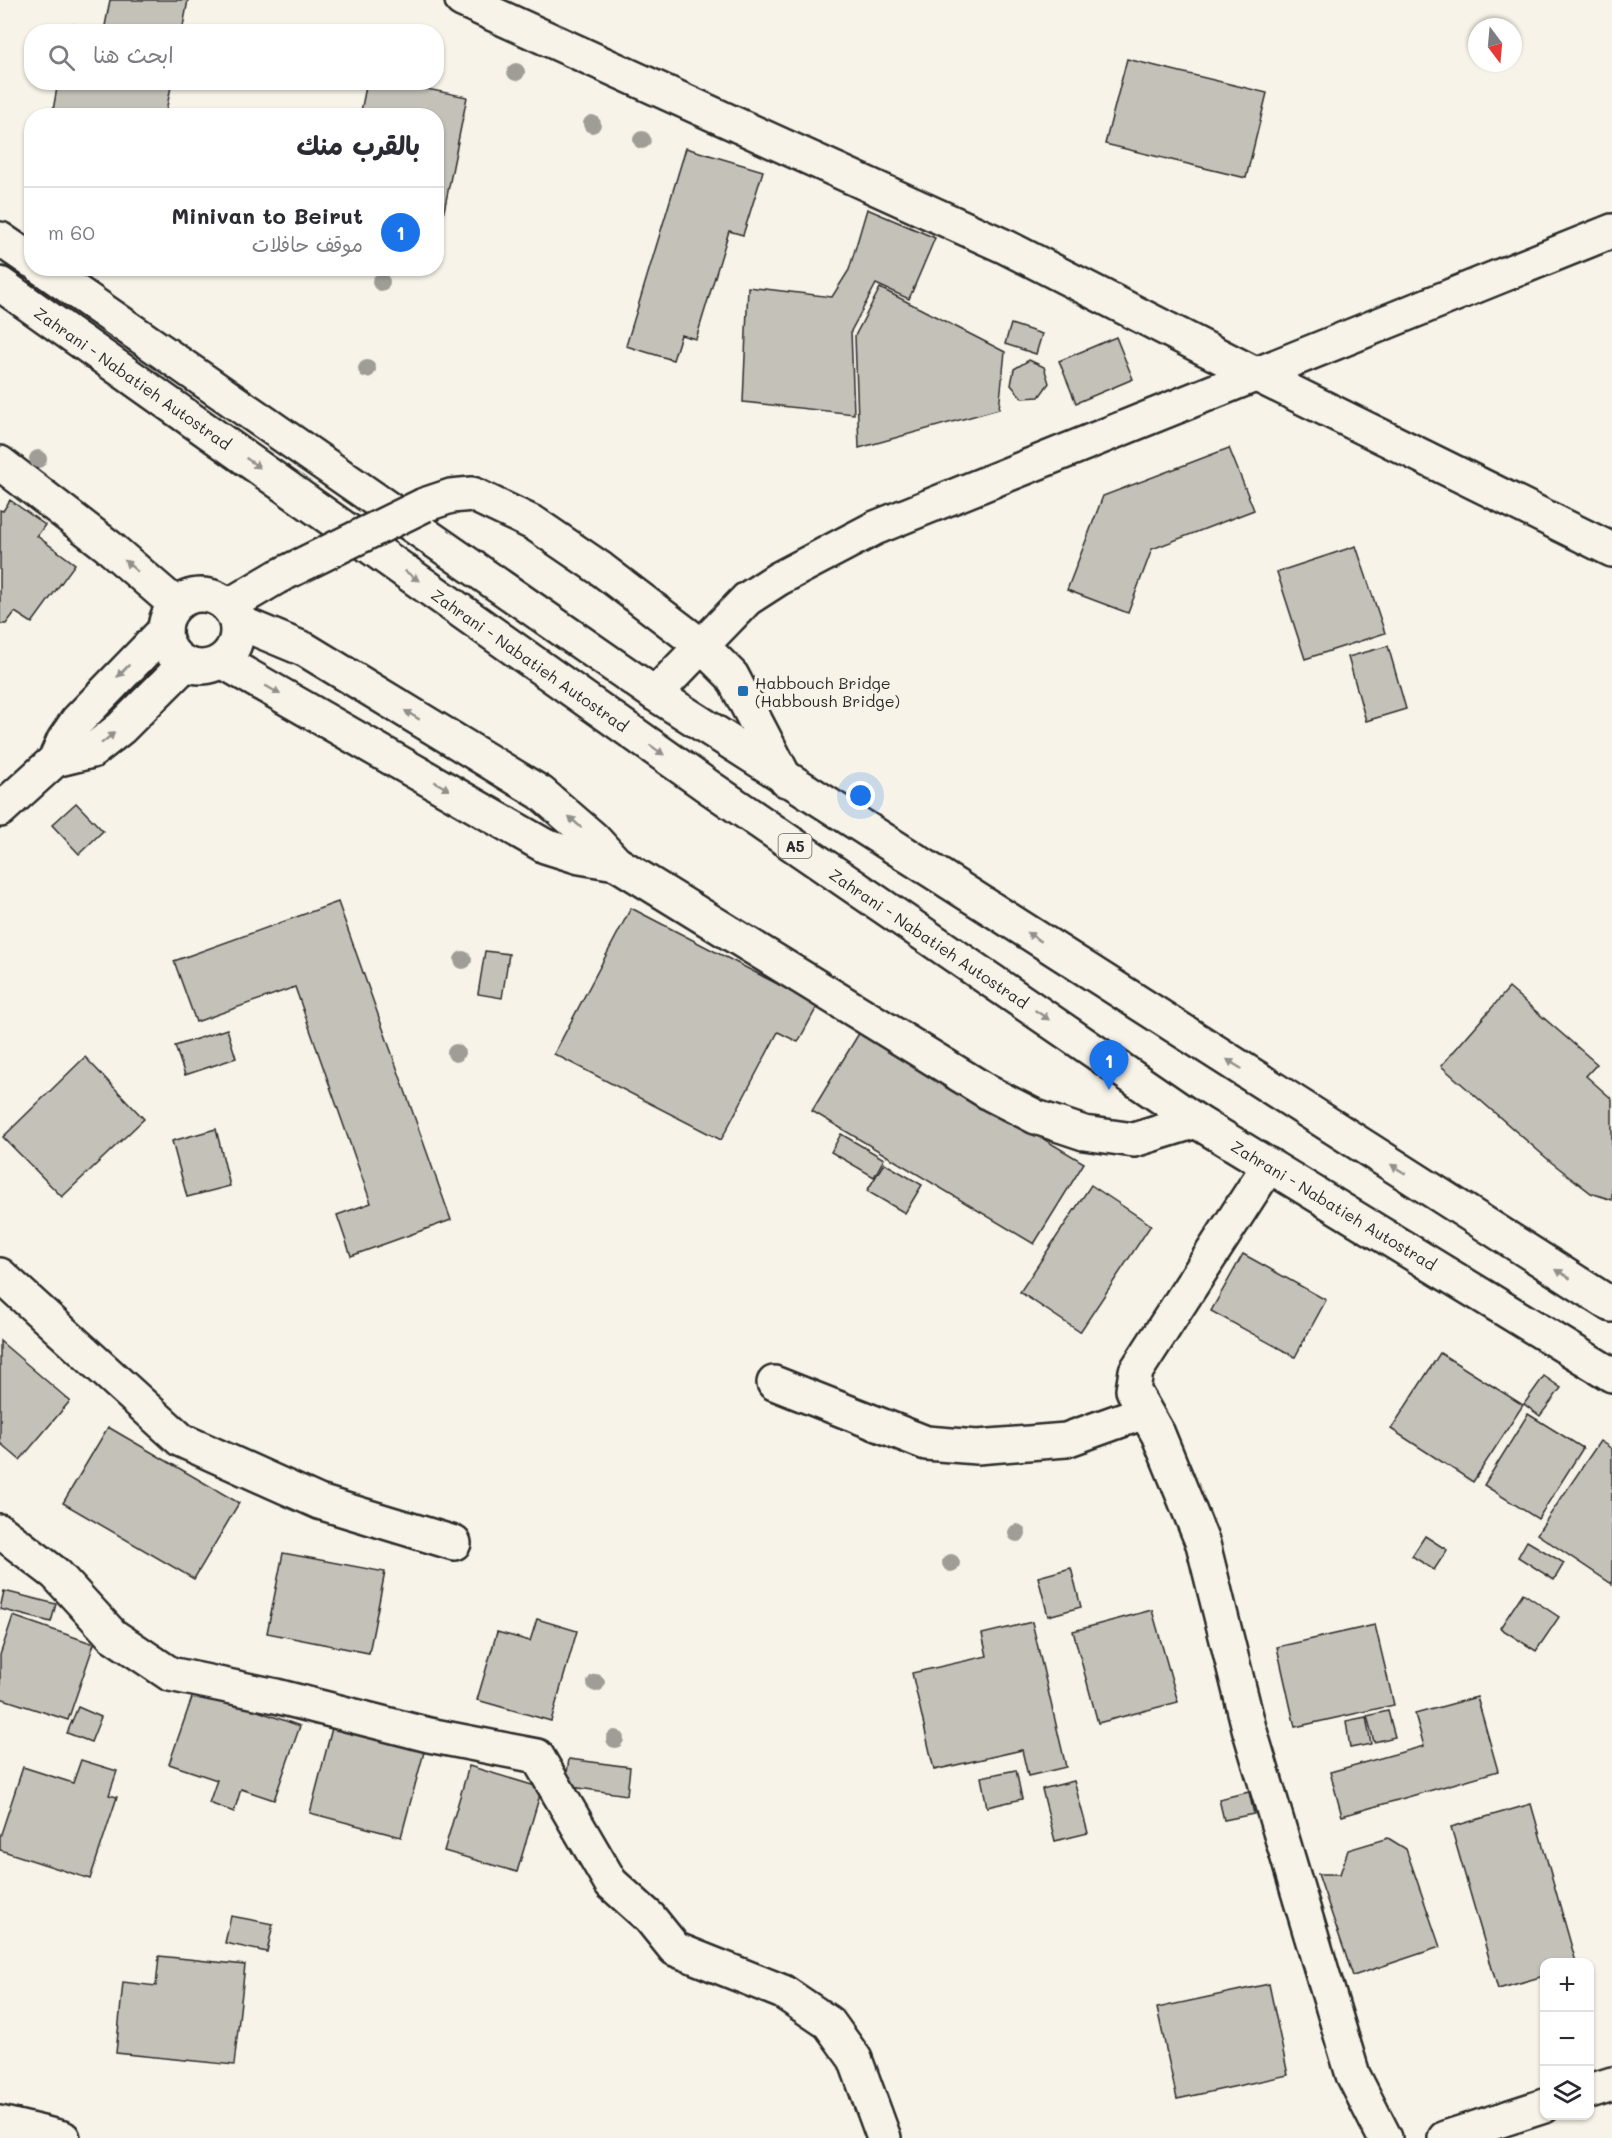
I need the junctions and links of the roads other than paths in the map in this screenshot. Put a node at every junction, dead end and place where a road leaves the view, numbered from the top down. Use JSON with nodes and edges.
{"nodes":[{"id":1,"x":462,"y":0,"type":"edge"},
{"id":2,"x":1612,"y":231,"type":"edge"},
{"id":3,"x":0,"y":239,"type":"edge"},
{"id":4,"x":24,"y":256,"type":"edge"},
{"id":5,"x":54,"y":276,"type":"edge"},
{"id":6,"x":0,"y":284,"type":"edge"},
{"id":7,"x":1253,"y":373,"type":"junction"},
{"id":8,"x":0,"y":463,"type":"edge"},
{"id":9,"x":1612,"y":550,"type":"edge"},
{"id":10,"x":232,"y":614,"type":"junction"},
{"id":11,"x":170,"y":617,"type":"junction"},
{"id":12,"x":702,"y":646,"type":"junction"},
{"id":13,"x":222,"y":661,"type":"junction"},
{"id":14,"x":185,"y":664,"type":"junction"},
{"id":15,"x":655,"y":694,"type":"junction"},
{"id":16,"x":55,"y":760,"type":"junction"},
{"id":17,"x":786,"y":780,"type":"junction"},
{"id":18,"x":6,"y":798,"type":"edge"},
{"id":19,"x":616,"y":863,"type":"junction"},
{"id":20,"x":1196,"y":1121,"type":"junction"},
{"id":21,"x":1269,"y":1165,"type":"junction"},
{"id":22,"x":0,"y":1275,"type":"edge"},
{"id":23,"x":1612,"y":1305,"type":"edge"},
{"id":24,"x":1612,"y":1375,"type":"edge"},
{"id":25,"x":774,"y":1383,"type":"dead end"},
{"id":26,"x":1144,"y":1412,"type":"junction"},
{"id":27,"x":0,"y":1531,"type":"edge"},
{"id":28,"x":454,"y":1544,"type":"dead end"},
{"id":29,"x":1612,"y":2084,"type":"edge"},
{"id":30,"x":1594,"y":2090,"type":"edge"},
{"id":31,"x":1540,"y":2108,"type":"edge"},
{"id":32,"x":0,"y":2123,"type":"edge"},
{"id":33,"x":63,"y":2138,"type":"edge"},
{"id":34,"x":884,"y":2138,"type":"edge"},
{"id":35,"x":1385,"y":2138,"type":"edge"},
{"id":36,"x":1445,"y":2138,"type":"edge"}],
"edges":[{"from":1,"to":7,"type":"main road"},
{"from":2,"to":7,"type":"main road"},
{"from":3,"to":4,"type":"main road"},
{"from":5,"to":15,"type":"main road"},
{"from":6,"to":20,"type":"main road","name":"Zahrani - Nabatieh Autostrad","number":"A5","one_way":true},
{"from":7,"to":9,"type":"main road"},
{"from":7,"to":12,"type":"main road"},
{"from":11,"to":8,"type":"main road","one_way":true},
{"from":10,"to":11,"type":"main road"},
{"from":10,"to":12,"type":"main road","bridge":true},
{"from":10,"to":13,"type":"main road"},
{"from":19,"to":10,"type":"main road","one_way":true},
{"from":11,"to":14,"type":"main road"},
{"from":11,"to":16,"type":"main road","one_way":true},
{"from":12,"to":15,"type":"main road"},
{"from":12,"to":17,"type":"main road"},
{"from":13,"to":14,"type":"main road"},
{"from":13,"to":19,"type":"main road","one_way":true},
{"from":16,"to":14,"type":"main road","one_way":true},
{"from":15,"to":17,"type":"main road"},
{"from":16,"to":18,"type":"main road"},
{"from":23,"to":17,"type":"main road","one_way":true},
{"from":19,"to":20,"type":"main road"},
{"from":20,"to":21,"type":"main road","name":"Zahrani - Nabatieh Autostrad","number":"A5"},
{"from":21,"to":24,"type":"main road","name":"Zahrani - Nabatieh Autostrad","number":"A5"},
{"from":21,"to":26,"type":"main road"},
{"from":22,"to":28,"type":"main road"},
{"from":25,"to":26,"type":"main road"},
{"from":26,"to":35,"type":"main road"},
{"from":27,"to":34,"type":"main road"},
{"from":29,"to":30,"type":"main road"},
{"from":31,"to":36,"type":"main road"},
{"from":32,"to":33,"type":"main road"}]}
